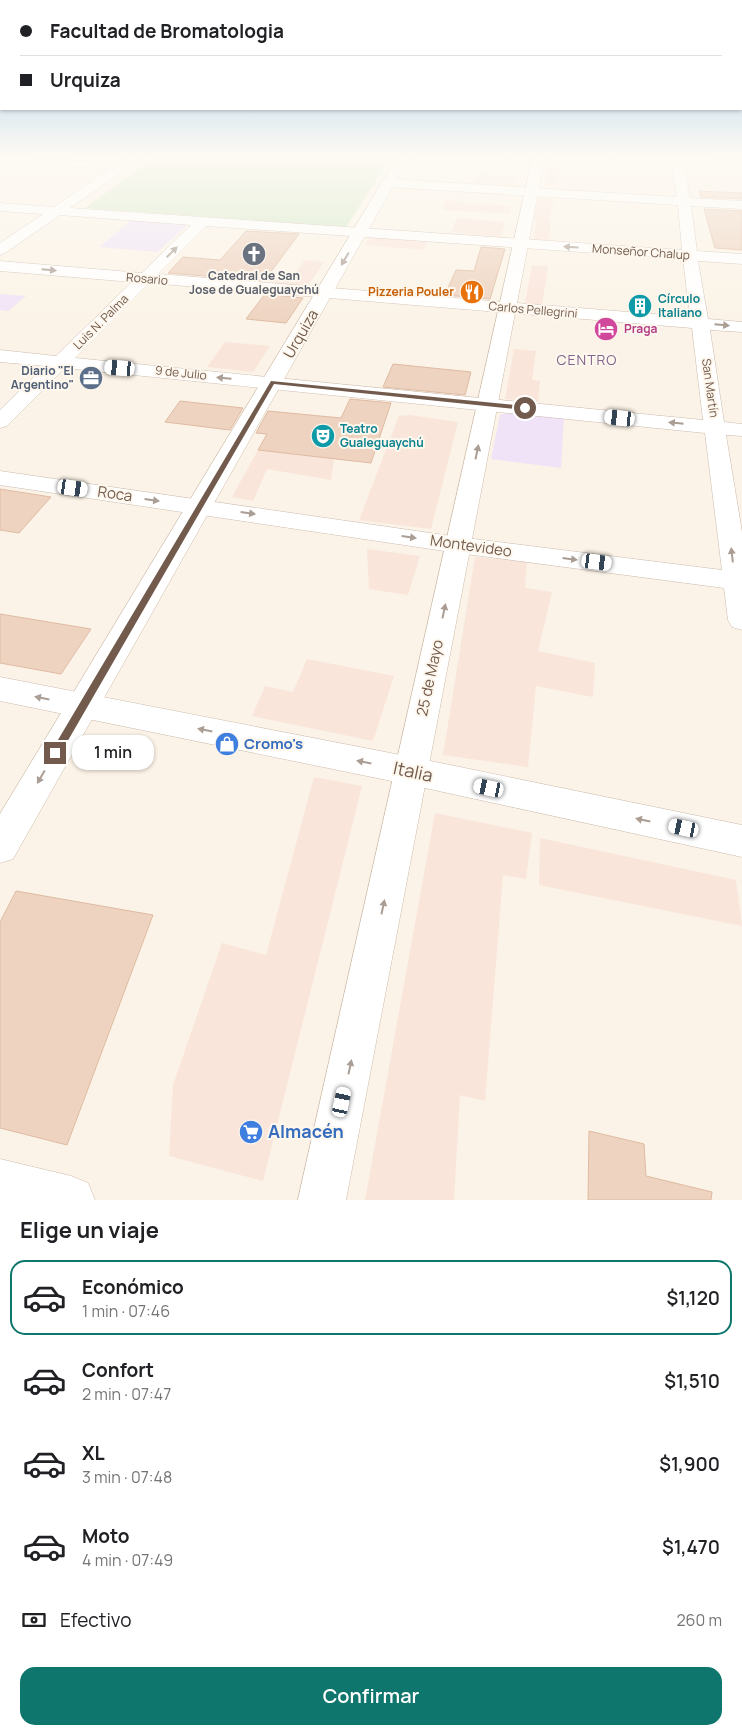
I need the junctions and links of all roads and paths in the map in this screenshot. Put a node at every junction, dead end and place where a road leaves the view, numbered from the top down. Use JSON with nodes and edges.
{"nodes":[{"id":1,"x":57,"y":212,"type":"edge"},
{"id":2,"x":72,"y":212,"type":"edge"},
{"id":3,"x":94,"y":212,"type":"edge"},
{"id":4,"x":372,"y":212,"type":"edge"},
{"id":5,"x":527,"y":212,"type":"edge"},
{"id":6,"x":685,"y":212,"type":"edge"},
{"id":7,"x":100,"y":214,"type":"junction"},
{"id":8,"x":203,"y":221,"type":"junction"},
{"id":9,"x":360,"y":233,"type":"junction"},
{"id":10,"x":520,"y":244,"type":"junction"},
{"id":11,"x":0,"y":250,"type":"edge"},
{"id":12,"x":690,"y":255,"type":"junction"},
{"id":13,"x":742,"y":259,"type":"edge"},
{"id":14,"x":0,"y":266,"type":"edge"},
{"id":15,"x":145,"y":278,"type":"junction"},
{"id":16,"x":324,"y":294,"type":"junction"},
{"id":17,"x":507,"y":308,"type":"junction"},
{"id":18,"x":700,"y":323,"type":"junction"},
{"id":19,"x":742,"y":327,"type":"edge"},
{"id":20,"x":0,"y":356,"type":"edge"},
{"id":21,"x":61,"y":362,"type":"junction"},
{"id":22,"x":273,"y":382,"type":"junction"},
{"id":23,"x":487,"y":404,"type":"junction"},
{"id":24,"x":0,"y":422,"type":"edge"},
{"id":25,"x":715,"y":427,"type":"junction"},
{"id":26,"x":742,"y":430,"type":"edge"},
{"id":27,"x":0,"y":478,"type":"edge"},
{"id":28,"x":200,"y":506,"type":"junction"},
{"id":29,"x":458,"y":544,"type":"junction"},
{"id":30,"x":739,"y":581,"type":"edge"},
{"id":31,"x":742,"y":620,"type":"edge"},
{"id":32,"x":0,"y":689,"type":"edge"},
{"id":33,"x":83,"y":706,"type":"junction"},
{"id":34,"x":411,"y":771,"type":"junction"},
{"id":35,"x":742,"y":841,"type":"edge"},
{"id":36,"x":0,"y":847,"type":"edge"},
{"id":37,"x":0,"y":1183,"type":"edge"},
{"id":38,"x":71,"y":1200,"type":"edge"},
{"id":39,"x":322,"y":1200,"type":"edge"}],
"edges":[{"from":1,"to":11,"type":"street"},
{"from":2,"to":7,"type":"street","name":"Monseñor Chalup"},
{"from":3,"to":7,"type":"street"},
{"from":4,"to":9,"type":"street","name":"Urquiza"},
{"from":5,"to":10,"type":"street","name":"25 de Mayo"},
{"from":6,"to":12,"type":"street","name":"San Martín"},
{"from":7,"to":8,"type":"street","name":"Monseñor Chalup"},
{"from":8,"to":9,"type":"street","name":"Monseñor Chalup"},
{"from":15,"to":8,"type":"street","name":"Luis N. Palma","one_way":true},
{"from":9,"to":10,"type":"street","name":"Monseñor Chalup"},
{"from":9,"to":16,"type":"street","name":"Urquiza","one_way":true},
{"from":12,"to":10,"type":"street","name":"Monseñor Chalup","one_way":true},
{"from":10,"to":17,"type":"street","name":"25 de Mayo"},
{"from":12,"to":13,"type":"street","name":"Monseñor Chalup"},
{"from":12,"to":18,"type":"street","name":"San Martín"},
{"from":14,"to":15,"type":"street","name":"Rosario","one_way":true},
{"from":15,"to":16,"type":"street","name":"Rosario"},
{"from":15,"to":21,"type":"street","name":"Luis N. Palma"},
{"from":16,"to":17,"type":"street","name":"Carlos Pellegrini"},
{"from":16,"to":22,"type":"street","name":"Urquiza"},
{"from":17,"to":18,"type":"street","name":"Carlos Pellegrini"},
{"from":17,"to":23,"type":"street","name":"25 de Mayo"},
{"from":18,"to":19,"type":"street","name":"Carlos Pellegrini","one_way":true},
{"from":18,"to":25,"type":"street","name":"San Martín"},
{"from":20,"to":21,"type":"street","name":"9 de Julio"},
{"from":22,"to":21,"type":"street","name":"9 de Julio","one_way":true},
{"from":21,"to":24,"type":"street","name":"Luis N. Palma"},
{"from":22,"to":23,"type":"street","name":"9 de Julio"},
{"from":22,"to":28,"type":"street","name":"Urquiza"},
{"from":25,"to":23,"type":"street","name":"9 de Julio","one_way":true},
{"from":29,"to":23,"type":"street","name":"25 de Mayo","one_way":true},
{"from":25,"to":26,"type":"street","name":"9 de Julio"},
{"from":30,"to":25,"type":"street","name":"San Martín","one_way":true},
{"from":27,"to":28,"type":"street","name":"Roca","one_way":true},
{"from":28,"to":29,"type":"street","name":"Montevideo","one_way":true},
{"from":28,"to":33,"type":"street","name":"Urquiza"},
{"from":29,"to":30,"type":"street","name":"Montevideo","one_way":true},
{"from":34,"to":29,"type":"street","name":"25 de Mayo","one_way":true},
{"from":30,"to":31,"type":"street","name":"San Martín"},
{"from":33,"to":32,"type":"street","name":"Italia","one_way":true},
{"from":34,"to":33,"type":"street","name":"Italia","one_way":true},
{"from":33,"to":36,"type":"street","name":"Urquiza","one_way":true},
{"from":35,"to":34,"type":"street","name":"Italia","one_way":true},
{"from":39,"to":34,"type":"street","name":"25 de Mayo","one_way":true},
{"from":37,"to":38,"type":"street"}]}
